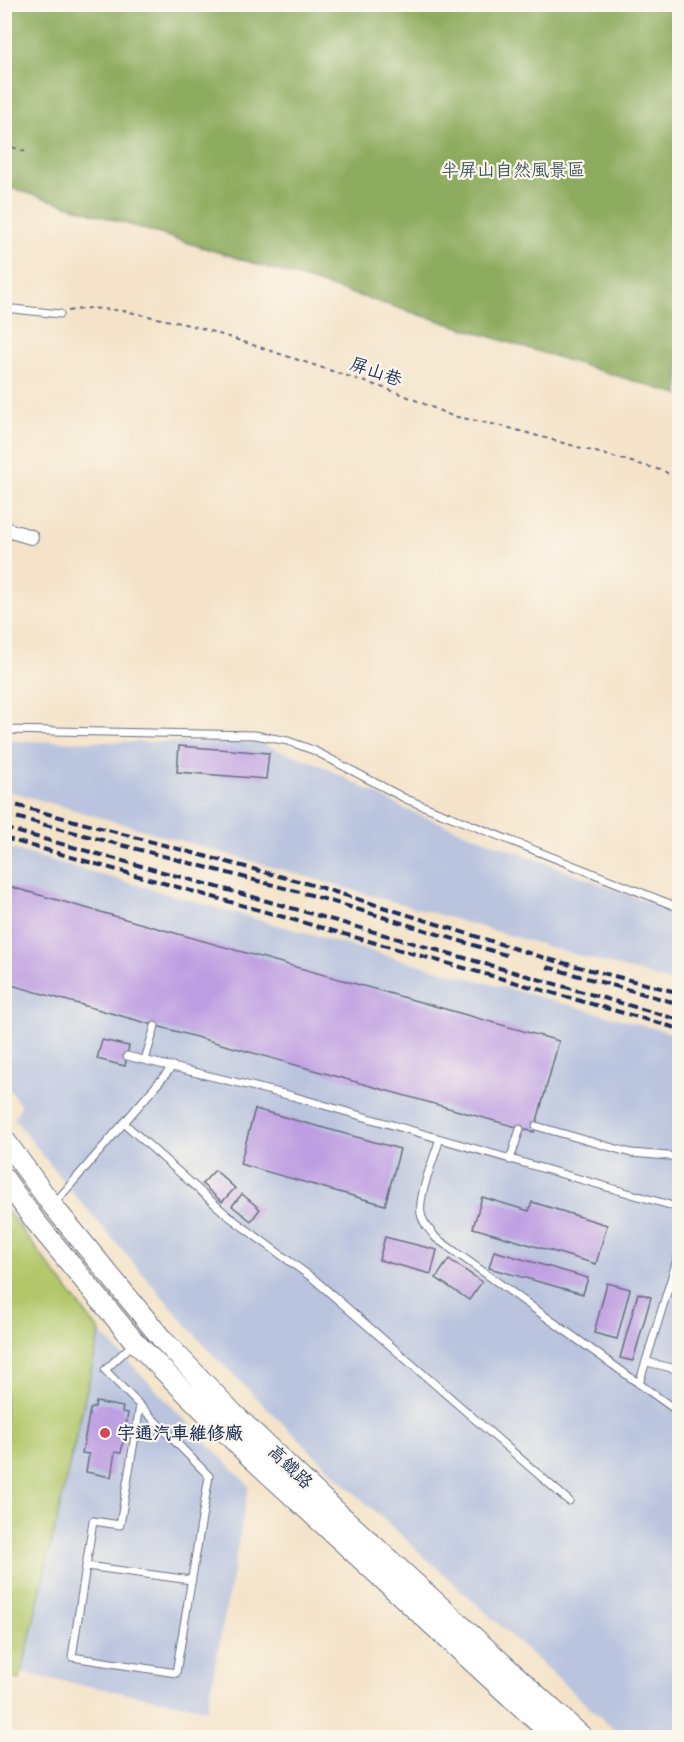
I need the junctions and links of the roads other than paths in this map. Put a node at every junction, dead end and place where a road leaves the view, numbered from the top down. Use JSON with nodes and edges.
{"nodes":[{"id":1,"x":4,"y":308,"type":"edge"},
{"id":2,"x":60,"y":314,"type":"road end"},
{"id":3,"x":4,"y":529,"type":"edge"},
{"id":4,"x":31,"y":537,"type":"dead end"},
{"id":5,"x":4,"y":730,"type":"edge"},
{"id":6,"x":680,"y":908,"type":"edge"},
{"id":7,"x":155,"y":1026,"type":"dead end"},
{"id":8,"x":127,"y":1056,"type":"dead end"},
{"id":9,"x":145,"y":1060,"type":"junction"},
{"id":10,"x":173,"y":1066,"type":"junction"},
{"id":11,"x":125,"y":1124,"type":"junction"},
{"id":12,"x":536,"y":1126,"type":"dead end"},
{"id":13,"x":520,"y":1129,"type":"dead end"},
{"id":14,"x":4,"y":1139,"type":"edge"},
{"id":15,"x":439,"y":1141,"type":"junction"},
{"id":16,"x":680,"y":1157,"type":"edge"},
{"id":17,"x":510,"y":1160,"type":"junction"},
{"id":18,"x":4,"y":1178,"type":"edge"},
{"id":19,"x":52,"y":1205,"type":"junction"},
{"id":20,"x":680,"y":1208,"type":"edge"},
{"id":21,"x":680,"y":1250,"type":"edge"},
{"id":22,"x":151,"y":1327,"type":"junction"},
{"id":23,"x":135,"y":1342,"type":"junction"},
{"id":24,"x":647,"y":1362,"type":"junction"},
{"id":25,"x":680,"y":1370,"type":"edge"},
{"id":26,"x":639,"y":1383,"type":"junction"},
{"id":27,"x":140,"y":1406,"type":"junction"},
{"id":28,"x":680,"y":1413,"type":"edge"},
{"id":29,"x":568,"y":1501,"type":"dead end"},
{"id":30,"x":86,"y":1566,"type":"junction"},
{"id":31,"x":192,"y":1580,"type":"junction"},
{"id":32,"x":555,"y":1737,"type":"edge"},
{"id":33,"x":584,"y":1737,"type":"edge"}],
"edges":[{"from":1,"to":2,"type":"lane"},
{"from":3,"to":4,"type":"street"},
{"from":5,"to":6,"type":"lane"},
{"from":7,"to":9,"type":"lane"},
{"from":8,"to":9,"type":"lane"},
{"from":9,"to":10,"type":"lane"},
{"from":10,"to":11,"type":"lane"},
{"from":10,"to":15,"type":"lane"},
{"from":11,"to":19,"type":"lane"},
{"from":11,"to":29,"type":"lane"},
{"from":12,"to":16,"type":"lane"},
{"from":13,"to":17,"type":"lane"},
{"from":14,"to":19,"type":"street","name":"高鐵路"},
{"from":15,"to":17,"type":"lane"},
{"from":15,"to":26,"type":"lane"},
{"from":17,"to":20,"type":"lane"},
{"from":18,"to":23,"type":"street","name":"高鐵路"},
{"from":19,"to":22,"type":"street","name":"高鐵路"},
{"from":21,"to":24,"type":"lane"},
{"from":22,"to":23,"type":"street"},
{"from":22,"to":33,"type":"street","name":"高鐵路"},
{"from":23,"to":27,"type":"lane"},
{"from":23,"to":32,"type":"street","name":"高鐵路"},
{"from":24,"to":25,"type":"lane"},
{"from":24,"to":26,"type":"lane"},
{"from":26,"to":28,"type":"lane"},
{"from":27,"to":30,"type":"lane"},
{"from":27,"to":31,"type":"lane"},
{"from":30,"to":31,"type":"lane"},
{"from":30,"to":31,"type":"lane"}]}
